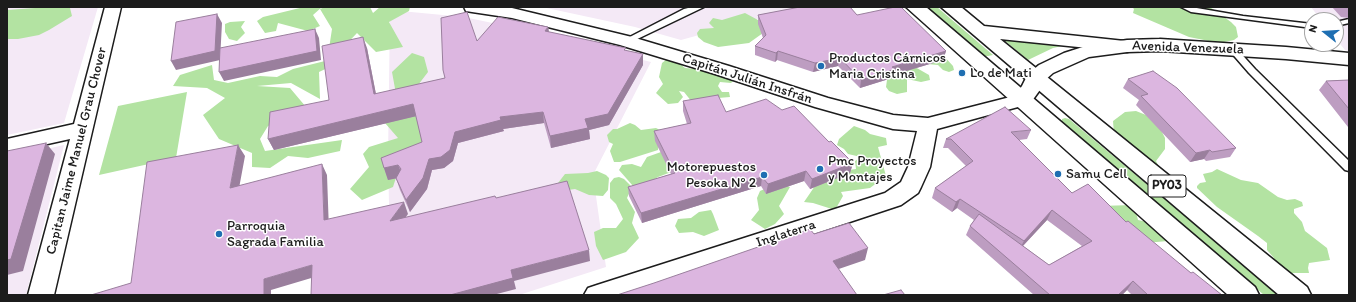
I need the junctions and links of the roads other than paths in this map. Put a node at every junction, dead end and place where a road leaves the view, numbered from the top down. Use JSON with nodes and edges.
{"nodes":[{"id":1,"x":113,"y":7,"type":"edge"},
{"id":2,"x":472,"y":7,"type":"edge"},
{"id":3,"x":700,"y":7,"type":"edge"},
{"id":4,"x":915,"y":7,"type":"edge"},
{"id":5,"x":950,"y":7,"type":"edge"},
{"id":6,"x":1185,"y":7,"type":"edge"},
{"id":7,"x":1304,"y":25,"type":"edge"},
{"id":8,"x":979,"y":31,"type":"junction"},
{"id":9,"x":626,"y":41,"type":"junction"},
{"id":10,"x":1128,"y":46,"type":"junction"},
{"id":11,"x":1233,"y":50,"type":"junction"},
{"id":12,"x":1349,"y":59,"type":"edge"},
{"id":13,"x":1035,"y":78,"type":"junction"},
{"id":14,"x":1022,"y":100,"type":"junction"},
{"id":15,"x":928,"y":125,"type":"junction"},
{"id":16,"x":84,"y":129,"type":"junction"},
{"id":17,"x":7,"y":146,"type":"edge"},
{"id":18,"x":1349,"y":167,"type":"edge"},
{"id":19,"x":41,"y":295,"type":"edge"},
{"id":20,"x":597,"y":295,"type":"edge"},
{"id":21,"x":1246,"y":295,"type":"edge"},
{"id":22,"x":1298,"y":295,"type":"edge"}],
"edges":[{"from":1,"to":16,"type":"street","name":"Capitan Jaime Manuel Grau Chover"},
{"from":2,"to":9,"type":"street","name":"Capitán Julián Insfrán"},
{"from":3,"to":9,"type":"lane"},
{"from":4,"to":14,"type":"main road","number":"PY03"},
{"from":5,"to":8,"type":"main road","number":"PY03"},
{"from":6,"to":7,"type":"lane"},
{"from":8,"to":10,"type":"main road"},
{"from":8,"to":13,"type":"main road","number":"PY03"},
{"from":9,"to":15,"type":"street","name":"Capitán Julián Insfrán"},
{"from":10,"to":11,"type":"main road","name":"Avenida Venezuela"},
{"from":10,"to":13,"type":"main road","name":"Avenida Venezuela"},
{"from":11,"to":12,"type":"main road","name":"Avenida Venezuela"},
{"from":11,"to":18,"type":"lane"},
{"from":13,"to":14,"type":"main road","name":"Avenida Venezuela"},
{"from":13,"to":22,"type":"main road","number":"PY03"},
{"from":14,"to":15,"type":"street","name":"Capitán Julián Insfrán"},
{"from":14,"to":21,"type":"main road","number":"PY03"},
{"from":15,"to":20,"type":"street","name":"Inglaterra"},
{"from":16,"to":17,"type":"street"},
{"from":16,"to":19,"type":"street","name":"Capitan Jaime Manuel Grau Chover"}]}
